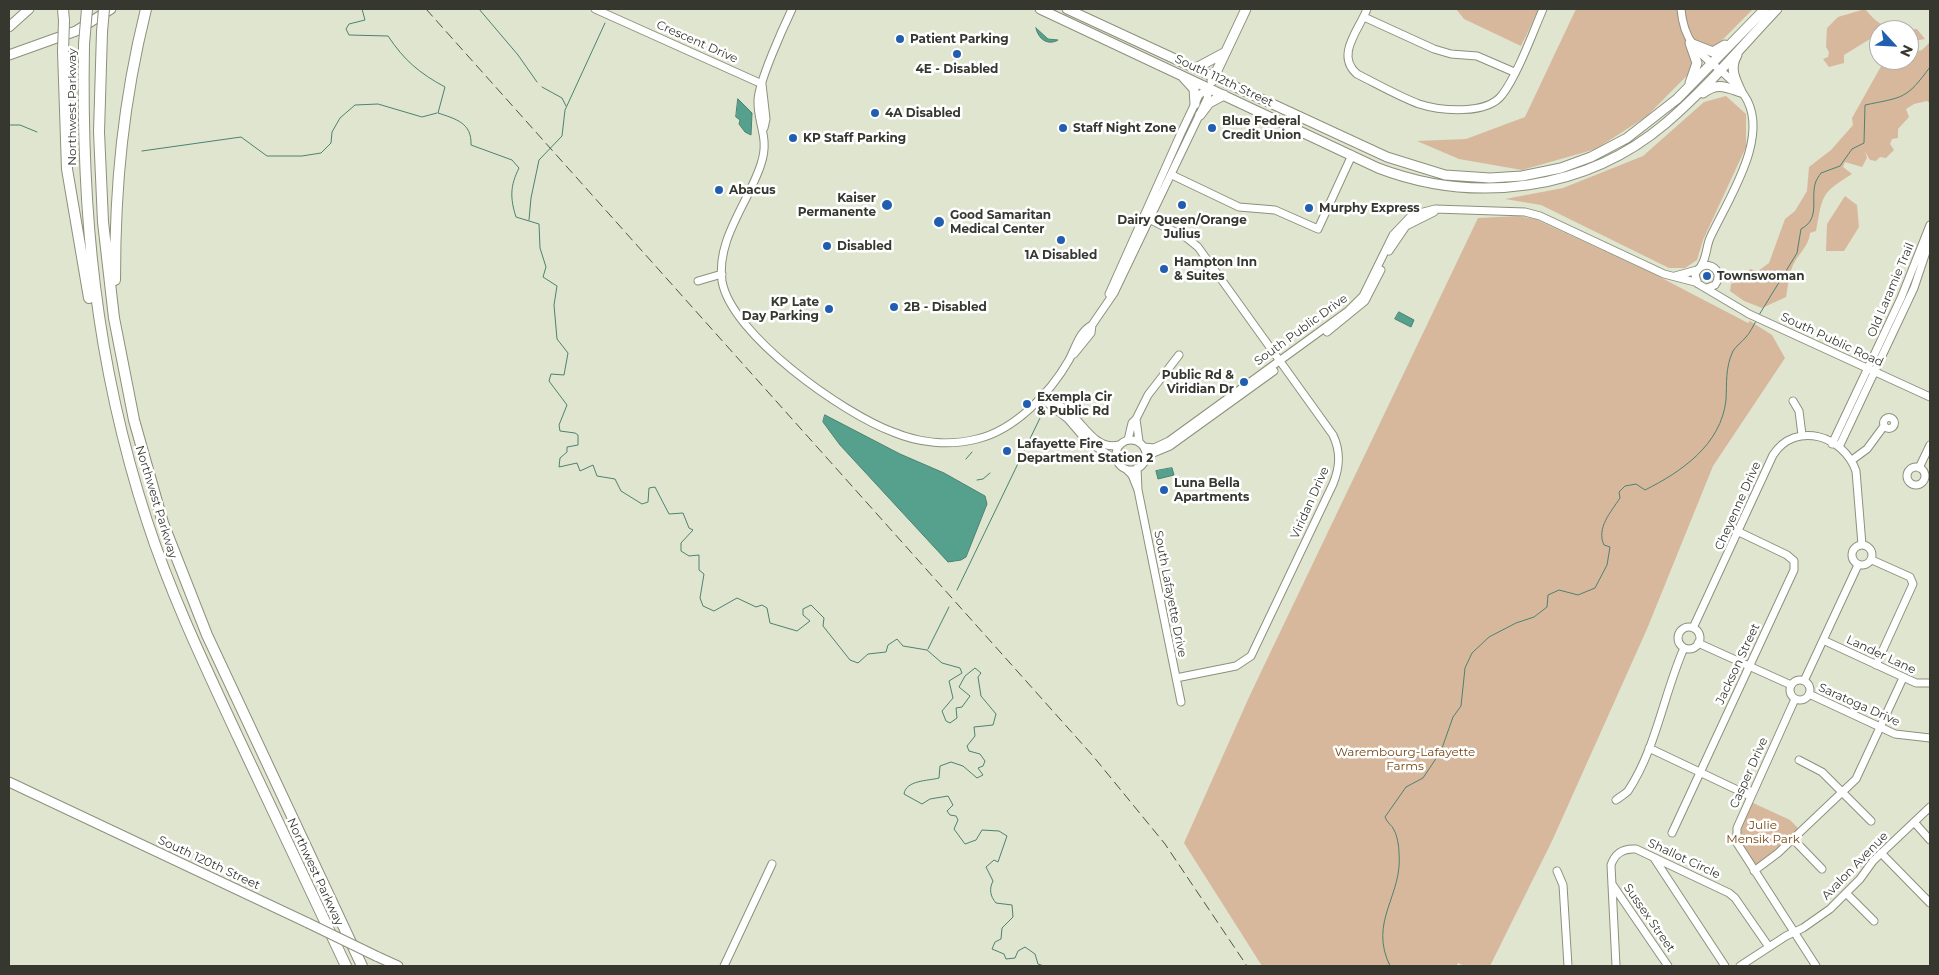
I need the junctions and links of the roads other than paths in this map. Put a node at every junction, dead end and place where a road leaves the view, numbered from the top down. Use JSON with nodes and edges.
{"nodes":[{"id":1,"x":29,"y":9,"type":"edge"},
{"id":2,"x":63,"y":9,"type":"edge"},
{"id":3,"x":87,"y":9,"type":"edge"},
{"id":4,"x":104,"y":9,"type":"edge"},
{"id":5,"x":111,"y":9,"type":"edge"},
{"id":6,"x":146,"y":9,"type":"edge"},
{"id":7,"x":595,"y":9,"type":"edge"},
{"id":8,"x":792,"y":9,"type":"edge"},
{"id":9,"x":1040,"y":9,"type":"edge"},
{"id":10,"x":1067,"y":9,"type":"edge"},
{"id":11,"x":1246,"y":9,"type":"edge"},
{"id":12,"x":1367,"y":9,"type":"edge"},
{"id":13,"x":1543,"y":9,"type":"edge"},
{"id":14,"x":1681,"y":9,"type":"edge"},
{"id":15,"x":1765,"y":9,"type":"edge"},
{"id":16,"x":1777,"y":9,"type":"edge"},
{"id":17,"x":1364,"y":17,"type":"junction"},
{"id":18,"x":1749,"y":26,"type":"junction"},
{"id":19,"x":9,"y":27,"type":"edge"},
{"id":20,"x":1746,"y":42,"type":"junction"},
{"id":21,"x":1690,"y":43,"type":"junction"},
{"id":22,"x":1226,"y":52,"type":"junction"},
{"id":23,"x":9,"y":55,"type":"edge"},
{"id":24,"x":1196,"y":68,"type":"junction"},
{"id":25,"x":1715,"y":68,"type":"junction"},
{"id":26,"x":1514,"y":72,"type":"junction"},
{"id":27,"x":1182,"y":76,"type":"junction"},
{"id":28,"x":1214,"y":76,"type":"junction"},
{"id":29,"x":762,"y":84,"type":"junction"},
{"id":30,"x":1208,"y":88,"type":"junction"},
{"id":31,"x":1686,"y":91,"type":"junction"},
{"id":32,"x":1741,"y":92,"type":"junction"},
{"id":33,"x":1224,"y":95,"type":"junction"},
{"id":34,"x":1195,"y":104,"type":"junction"},
{"id":35,"x":1679,"y":111,"type":"junction"},
{"id":36,"x":1200,"y":115,"type":"junction"},
{"id":37,"x":1352,"y":155,"type":"junction"},
{"id":38,"x":1172,"y":175,"type":"junction"},
{"id":39,"x":1151,"y":220,"type":"junction"},
{"id":40,"x":1930,"y":225,"type":"edge"},
{"id":41,"x":1715,"y":229,"type":"junction"},
{"id":42,"x":1930,"y":240,"type":"edge"},
{"id":43,"x":1927,"y":250,"type":"edge"},
{"id":44,"x":1713,"y":266,"type":"junction"},
{"id":45,"x":1699,"y":268,"type":"junction"},
{"id":46,"x":722,"y":274,"type":"junction"},
{"id":47,"x":1675,"y":276,"type":"junction"},
{"id":48,"x":1718,"y":281,"type":"junction"},
{"id":49,"x":698,"y":282,"type":"dead end"},
{"id":50,"x":1698,"y":284,"type":"junction"},
{"id":51,"x":1706,"y":288,"type":"junction"},
{"id":52,"x":1727,"y":300,"type":"junction"},
{"id":53,"x":1106,"y":304,"type":"junction"},
{"id":54,"x":114,"y":318,"type":"junction"},
{"id":55,"x":1179,"y":355,"type":"dead end"},
{"id":56,"x":1281,"y":363,"type":"junction"},
{"id":57,"x":1872,"y":370,"type":"junction"},
{"id":58,"x":111,"y":388,"type":"junction"},
{"id":59,"x":1042,"y":395,"type":"junction"},
{"id":60,"x":1930,"y":397,"type":"edge"},
{"id":61,"x":1793,"y":401,"type":"dead end"},
{"id":62,"x":1136,"y":419,"type":"junction"},
{"id":63,"x":1884,"y":426,"type":"dead end"},
{"id":64,"x":1802,"y":435,"type":"junction"},
{"id":65,"x":1128,"y":440,"type":"junction"},
{"id":66,"x":1141,"y":444,"type":"junction"},
{"id":67,"x":1832,"y":444,"type":"junction"},
{"id":68,"x":1119,"y":445,"type":"junction"},
{"id":69,"x":1930,"y":445,"type":"edge"},
{"id":70,"x":1840,"y":447,"type":"junction"},
{"id":71,"x":1146,"y":456,"type":"junction"},
{"id":72,"x":1116,"y":460,"type":"junction"},
{"id":73,"x":1852,"y":460,"type":"junction"},
{"id":74,"x":1137,"y":468,"type":"junction"},
{"id":75,"x":1919,"y":468,"type":"dead end"},
{"id":76,"x":1127,"y":470,"type":"junction"},
{"id":77,"x":1138,"y":490,"type":"junction"},
{"id":78,"x":1739,"y":532,"type":"junction"},
{"id":79,"x":1862,"y":545,"type":"junction"},
{"id":80,"x":1872,"y":560,"type":"junction"},
{"id":81,"x":1858,"y":565,"type":"junction"},
{"id":82,"x":1693,"y":628,"type":"junction"},
{"id":83,"x":1823,"y":640,"type":"junction"},
{"id":84,"x":1698,"y":643,"type":"junction"},
{"id":85,"x":1684,"y":648,"type":"junction"},
{"id":86,"x":1876,"y":665,"type":"junction"},
{"id":87,"x":1750,"y":667,"type":"junction"},
{"id":88,"x":1176,"y":678,"type":"junction"},
{"id":89,"x":1904,"y":678,"type":"junction"},
{"id":90,"x":1804,"y":681,"type":"junction"},
{"id":91,"x":1930,"y":683,"type":"edge"},
{"id":92,"x":1791,"y":685,"type":"junction"},
{"id":93,"x":1809,"y":694,"type":"junction"},
{"id":94,"x":1795,"y":699,"type":"junction"},
{"id":95,"x":1181,"y":702,"type":"dead end"},
{"id":96,"x":1880,"y":728,"type":"junction"},
{"id":97,"x":1930,"y":738,"type":"edge"},
{"id":98,"x":1649,"y":748,"type":"junction"},
{"id":99,"x":1798,"y":760,"type":"dead end"},
{"id":100,"x":1700,"y":773,"type":"junction"},
{"id":101,"x":9,"y":782,"type":"edge"},
{"id":102,"x":1843,"y":793,"type":"junction"},
{"id":103,"x":1750,"y":796,"type":"junction"},
{"id":104,"x":1616,"y":800,"type":"dead end"},
{"id":105,"x":1930,"y":807,"type":"edge"},
{"id":106,"x":1871,"y":821,"type":"dead end"},
{"id":107,"x":1914,"y":822,"type":"junction"},
{"id":108,"x":1672,"y":833,"type":"dead end"},
{"id":109,"x":1793,"y":839,"type":"junction"},
{"id":110,"x":1930,"y":840,"type":"edge"},
{"id":111,"x":1881,"y":853,"type":"junction"},
{"id":112,"x":1653,"y":857,"type":"junction"},
{"id":113,"x":772,"y":864,"type":"dead end"},
{"id":114,"x":1822,"y":869,"type":"dead end"},
{"id":115,"x":1557,"y":871,"type":"dead end"},
{"id":116,"x":1754,"y":871,"type":"junction"},
{"id":117,"x":1611,"y":883,"type":"junction"},
{"id":118,"x":1846,"y":894,"type":"junction"},
{"id":119,"x":1930,"y":904,"type":"edge"},
{"id":120,"x":1874,"y":921,"type":"dead end"},
{"id":121,"x":1795,"y":933,"type":"junction"},
{"id":122,"x":1769,"y":947,"type":"junction"},
{"id":123,"x":1743,"y":965,"type":"edge"},
{"id":124,"x":346,"y":966,"type":"edge"},
{"id":125,"x":362,"y":966,"type":"edge"},
{"id":126,"x":398,"y":966,"type":"edge"},
{"id":127,"x":724,"y":966,"type":"edge"},
{"id":128,"x":1568,"y":966,"type":"edge"},
{"id":129,"x":1616,"y":966,"type":"edge"},
{"id":130,"x":1668,"y":966,"type":"edge"},
{"id":131,"x":1725,"y":966,"type":"edge"},
{"id":132,"x":1816,"y":966,"type":"edge"}],
"edges":[{"from":1,"to":19,"type":"main road"},
{"from":2,"to":58,"type":"highway","bridge":true},
{"from":3,"to":58,"type":"highway","name":"Northwest Parkway","bridge":true},
{"from":4,"to":54,"type":"highway","name":"Northwest Parkway","bridge":true},
{"from":5,"to":23,"type":"main road"},
{"from":6,"to":54,"type":"highway"},
{"from":7,"to":29,"type":"street","name":"Crescent Drive"},
{"from":8,"to":29,"type":"street"},
{"from":9,"to":27,"type":"main road","name":"South 112th Street"},
{"from":10,"to":24,"type":"main road","name":"South 112th Street"},
{"from":11,"to":22,"type":"main road"},
{"from":12,"to":17,"type":"street"},
{"from":13,"to":26,"type":"street"},
{"from":14,"to":21,"type":"street"},
{"from":15,"to":18,"type":"main road"},
{"from":16,"to":20,"type":"main road"},
{"from":17,"to":26,"type":"street"},
{"from":17,"to":26,"type":"street"},
{"from":18,"to":21,"type":"main road"},
{"from":18,"to":25,"type":"main road"},
{"from":20,"to":25,"type":"main road"},
{"from":20,"to":32,"type":"main road"},
{"from":21,"to":25,"type":"street"},
{"from":21,"to":31,"type":"main road"},
{"from":22,"to":24,"type":"main road"},
{"from":22,"to":28,"type":"main road"},
{"from":24,"to":28,"type":"main road","name":"South 112th Street"},
{"from":25,"to":31,"type":"main road","name":"South 112th Street"},
{"from":25,"to":32,"type":"street"},
{"from":25,"to":35,"type":"main road","name":"South 112th Street"},
{"from":27,"to":30,"type":"main road","name":"South 112th Street"},
{"from":27,"to":34,"type":"main road"},
{"from":28,"to":30,"type":"main road"},
{"from":28,"to":31,"type":"main road","name":"South 112th Street"},
{"from":29,"to":46,"type":"street"},
{"from":30,"to":33,"type":"main road","name":"South 112th Street"},
{"from":30,"to":34,"type":"street"},
{"from":30,"to":36,"type":"street"},
{"from":32,"to":35,"type":"main road"},
{"from":32,"to":41,"type":"street"},
{"from":33,"to":36,"type":"main road"},
{"from":33,"to":37,"type":"main road","name":"South 112th Street"},
{"from":34,"to":53,"type":"street"},
{"from":35,"to":37,"type":"main road","name":"South 112th Street"},
{"from":36,"to":38,"type":"street"},
{"from":37,"to":38,"type":"street"},
{"from":38,"to":39,"type":"street"},
{"from":39,"to":53,"type":"street"},
{"from":39,"to":56,"type":"street","name":"Viridan Drive"},
{"from":40,"to":43,"type":"street","name":"Old Laramie Trail"},
{"from":41,"to":44,"type":"street"},
{"from":41,"to":45,"type":"street"},
{"from":42,"to":43,"type":"street","name":"Old Laramie Trail"},
{"from":43,"to":57,"type":"street","name":"Old Laramie Trail"},
{"from":44,"to":45,"type":"street"},
{"from":44,"to":48,"type":"street"},
{"from":45,"to":47,"type":"street"},
{"from":45,"to":50,"type":"street"},
{"from":46,"to":49,"type":"street"},
{"from":46,"to":59,"type":"street"},
{"from":47,"to":50,"type":"street"},
{"from":47,"to":56,"type":"street","name":"South Public Drive"},
{"from":48,"to":51,"type":"street"},
{"from":48,"to":52,"type":"street"},
{"from":50,"to":51,"type":"street"},
{"from":51,"to":52,"type":"street","name":"South Public Road"},
{"from":52,"to":57,"type":"street","name":"South Public Road"},
{"from":53,"to":59,"type":"street"},
{"from":54,"to":125,"type":"highway","name":"Northwest Parkway"},
{"from":55,"to":62,"type":"street"},
{"from":56,"to":66,"type":"street","name":"South Public Drive"},
{"from":56,"to":71,"type":"street","name":"South Public Drive"},
{"from":56,"to":88,"type":"street","name":"Viridan Drive"},
{"from":57,"to":60,"type":"street","name":"South Public Road"},
{"from":57,"to":67,"type":"street","name":"Old Laramie Trail"},
{"from":57,"to":70,"type":"street","name":"Old Laramie Trail"},
{"from":58,"to":124,"type":"highway","name":"Northwest Parkway"},
{"from":59,"to":68,"type":"street"},
{"from":59,"to":72,"type":"street"},
{"from":61,"to":64,"type":"street"},
{"from":62,"to":65,"type":"street"},
{"from":62,"to":66,"type":"street"},
{"from":63,"to":73,"type":"street"},
{"from":64,"to":67,"type":"street"},
{"from":64,"to":78,"type":"street","name":"Cheyenne Drive"},
{"from":65,"to":66,"type":"street"},
{"from":65,"to":68,"type":"street"},
{"from":66,"to":71,"type":"street"},
{"from":67,"to":70,"type":"street"},
{"from":68,"to":72,"type":"street"},
{"from":69,"to":75,"type":"street"},
{"from":70,"to":73,"type":"street"},
{"from":71,"to":74,"type":"street"},
{"from":72,"to":76,"type":"street"},
{"from":73,"to":79,"type":"street"},
{"from":74,"to":76,"type":"street"},
{"from":74,"to":77,"type":"street","name":"South Lafayette Drive"},
{"from":76,"to":77,"type":"street","name":"South Lafayette Drive"},
{"from":77,"to":88,"type":"street","name":"South Lafayette Drive"},
{"from":78,"to":82,"type":"street","name":"Cheyenne Drive"},
{"from":78,"to":87,"type":"street","name":"Jackson Street"},
{"from":79,"to":80,"type":"street"},
{"from":79,"to":81,"type":"street"},
{"from":80,"to":81,"type":"street"},
{"from":80,"to":86,"type":"street"},
{"from":81,"to":83,"type":"street"},
{"from":82,"to":84,"type":"street"},
{"from":82,"to":85,"type":"street"},
{"from":83,"to":86,"type":"street","name":"Lander Lane"},
{"from":83,"to":90,"type":"street"},
{"from":84,"to":85,"type":"street"},
{"from":84,"to":87,"type":"street"},
{"from":85,"to":98,"type":"street"},
{"from":86,"to":89,"type":"street","name":"Lander Lane"},
{"from":87,"to":92,"type":"street"},
{"from":87,"to":100,"type":"street","name":"Jackson Street"},
{"from":88,"to":95,"type":"street","name":"South Lafayette Drive"},
{"from":89,"to":91,"type":"street","name":"Lander Lane"},
{"from":89,"to":96,"type":"street"},
{"from":90,"to":92,"type":"street"},
{"from":90,"to":93,"type":"street"},
{"from":92,"to":94,"type":"street"},
{"from":93,"to":94,"type":"street"},
{"from":93,"to":96,"type":"street","name":"Saratoga Drive"},
{"from":94,"to":103,"type":"street","name":"Casper Drive"},
{"from":96,"to":97,"type":"street","name":"Saratoga Drive"},
{"from":96,"to":102,"type":"street"},
{"from":98,"to":100,"type":"street"},
{"from":98,"to":104,"type":"street"},
{"from":99,"to":102,"type":"street"},
{"from":100,"to":103,"type":"street"},
{"from":100,"to":108,"type":"street","name":"Jackson Street"},
{"from":101,"to":126,"type":"main road","name":"South 120th Street","bridge":true},
{"from":102,"to":106,"type":"street"},
{"from":102,"to":109,"type":"street"},
{"from":103,"to":116,"type":"street","name":"Casper Drive"},
{"from":105,"to":107,"type":"street","name":"Avalon Avenue"},
{"from":107,"to":110,"type":"street"},
{"from":107,"to":111,"type":"street","name":"Avalon Avenue"},
{"from":109,"to":114,"type":"street"},
{"from":109,"to":116,"type":"street"},
{"from":111,"to":118,"type":"street","name":"Avalon Avenue"},
{"from":111,"to":119,"type":"street"},
{"from":112,"to":117,"type":"street","name":"Shallot Circle"},
{"from":112,"to":122,"type":"street","name":"Shallot Circle"},
{"from":112,"to":131,"type":"street"},
{"from":113,"to":127,"type":"street"},
{"from":115,"to":128,"type":"street"},
{"from":116,"to":121,"type":"street","name":"Casper Drive"},
{"from":117,"to":129,"type":"street","name":"Shallot Circle"},
{"from":117,"to":130,"type":"street","name":"Sussex Street"},
{"from":118,"to":120,"type":"street"},
{"from":118,"to":121,"type":"street","name":"Avalon Avenue"},
{"from":121,"to":122,"type":"street","name":"Avalon Avenue"},
{"from":121,"to":132,"type":"street","name":"Casper Drive"},
{"from":122,"to":123,"type":"street","name":"Avalon Avenue"}]}
